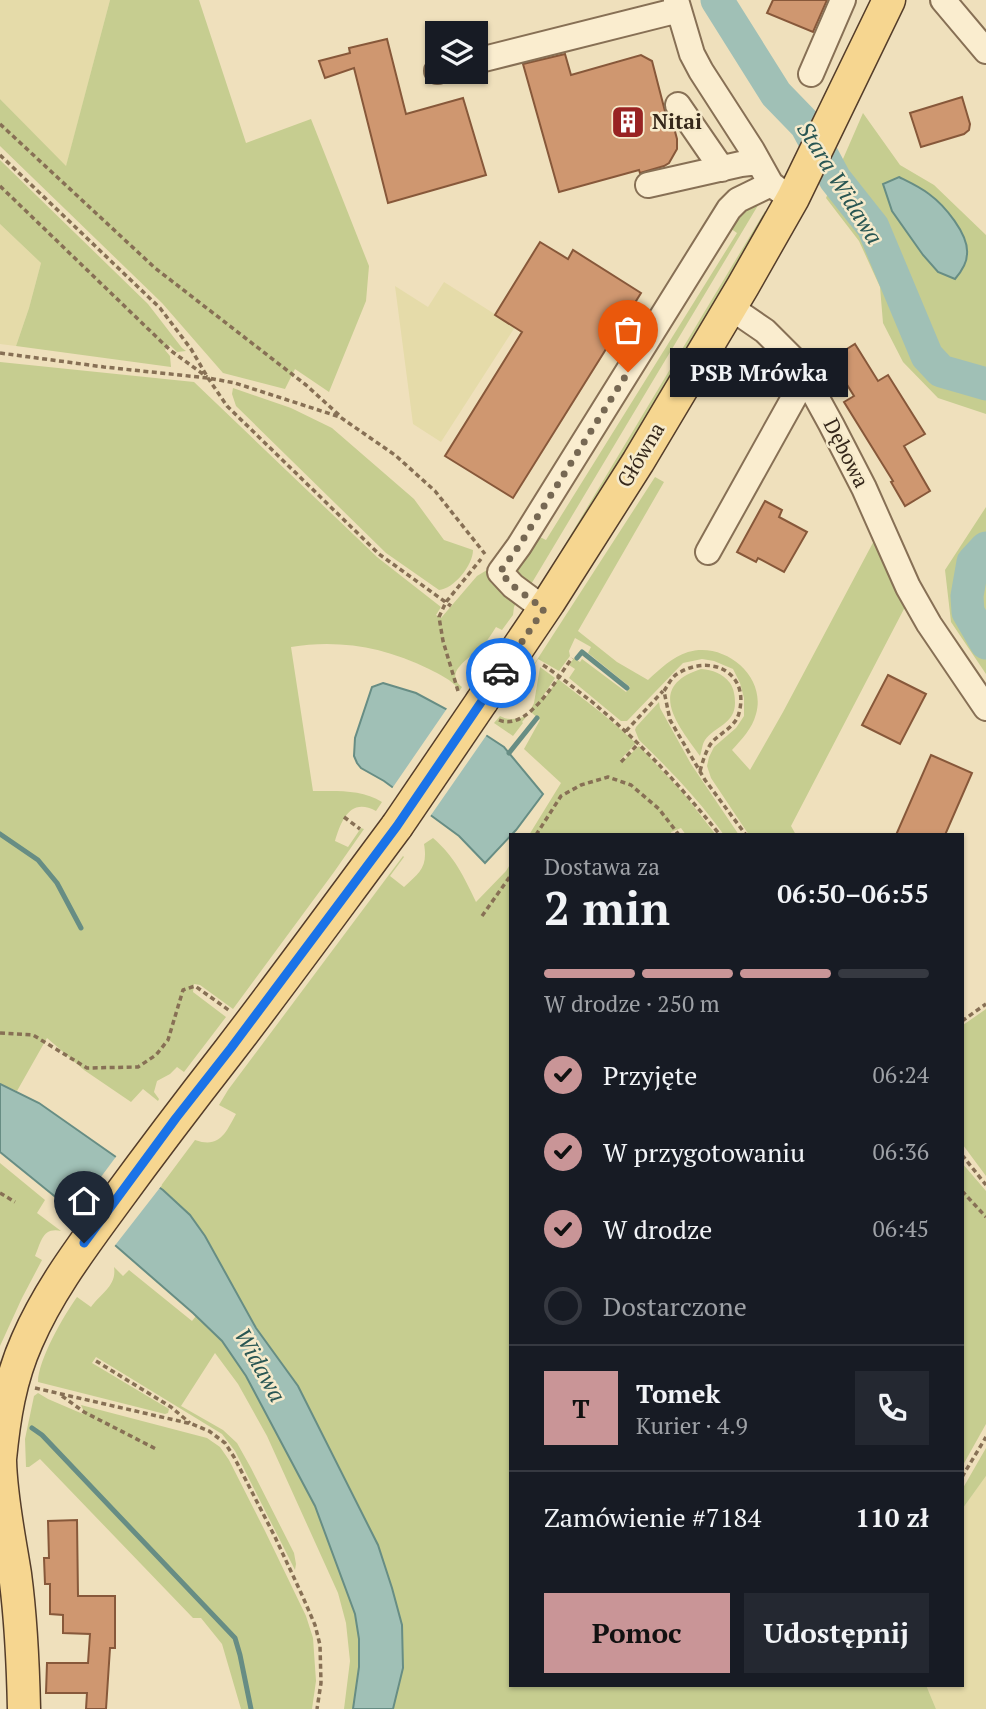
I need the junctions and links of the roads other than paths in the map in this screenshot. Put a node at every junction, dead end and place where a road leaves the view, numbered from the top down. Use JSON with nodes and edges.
{"nodes":[{"id":1,"x":843,"y":0,"type":"edge"},
{"id":2,"x":889,"y":0,"type":"edge"},
{"id":3,"x":943,"y":0,"type":"edge"},
{"id":4,"x":677,"y":5,"type":"edge"},
{"id":5,"x":986,"y":51,"type":"edge"},
{"id":6,"x":488,"y":58,"type":"edge"},
{"id":7,"x":811,"y":74,"type":"dead end"},
{"id":8,"x":678,"y":105,"type":"dead end"},
{"id":9,"x":758,"y":162,"type":"junction"},
{"id":10,"x":722,"y":169,"type":"junction"},
{"id":11,"x":648,"y":185,"type":"dead end"},
{"id":12,"x":789,"y":185,"type":"junction"},
{"id":13,"x":730,"y":307,"type":"junction"},
{"id":14,"x":806,"y":376,"type":"junction"},
{"id":15,"x":708,"y":552,"type":"dead end"},
{"id":16,"x":547,"y":605,"type":"junction"},
{"id":17,"x":986,"y":708,"type":"edge"},
{"id":18,"x":0,"y":1460,"type":"edge"},
{"id":19,"x":24,"y":1709,"type":"edge"}],
"edges":[{"from":1,"to":7,"type":"street"},
{"from":2,"to":12,"type":"main road","name":"Główna"},
{"from":3,"to":5,"type":"street"},
{"from":4,"to":6,"type":"street"},
{"from":4,"to":9,"type":"street"},
{"from":8,"to":10,"type":"street"},
{"from":9,"to":10,"type":"street"},
{"from":9,"to":12,"type":"street"},
{"from":10,"to":11,"type":"street"},
{"from":12,"to":13,"type":"main road","name":"Główna"},
{"from":12,"to":16,"type":"street"},
{"from":13,"to":14,"type":"street","name":"Dębowa"},
{"from":13,"to":16,"type":"main road","name":"Główna"},
{"from":14,"to":15,"type":"street"},
{"from":14,"to":17,"type":"street","name":"Dębowa"},
{"from":16,"to":18,"type":"main road","name":"Główna","bridge":true},
{"from":18,"to":19,"type":"main road","name":"Główna"}]}
